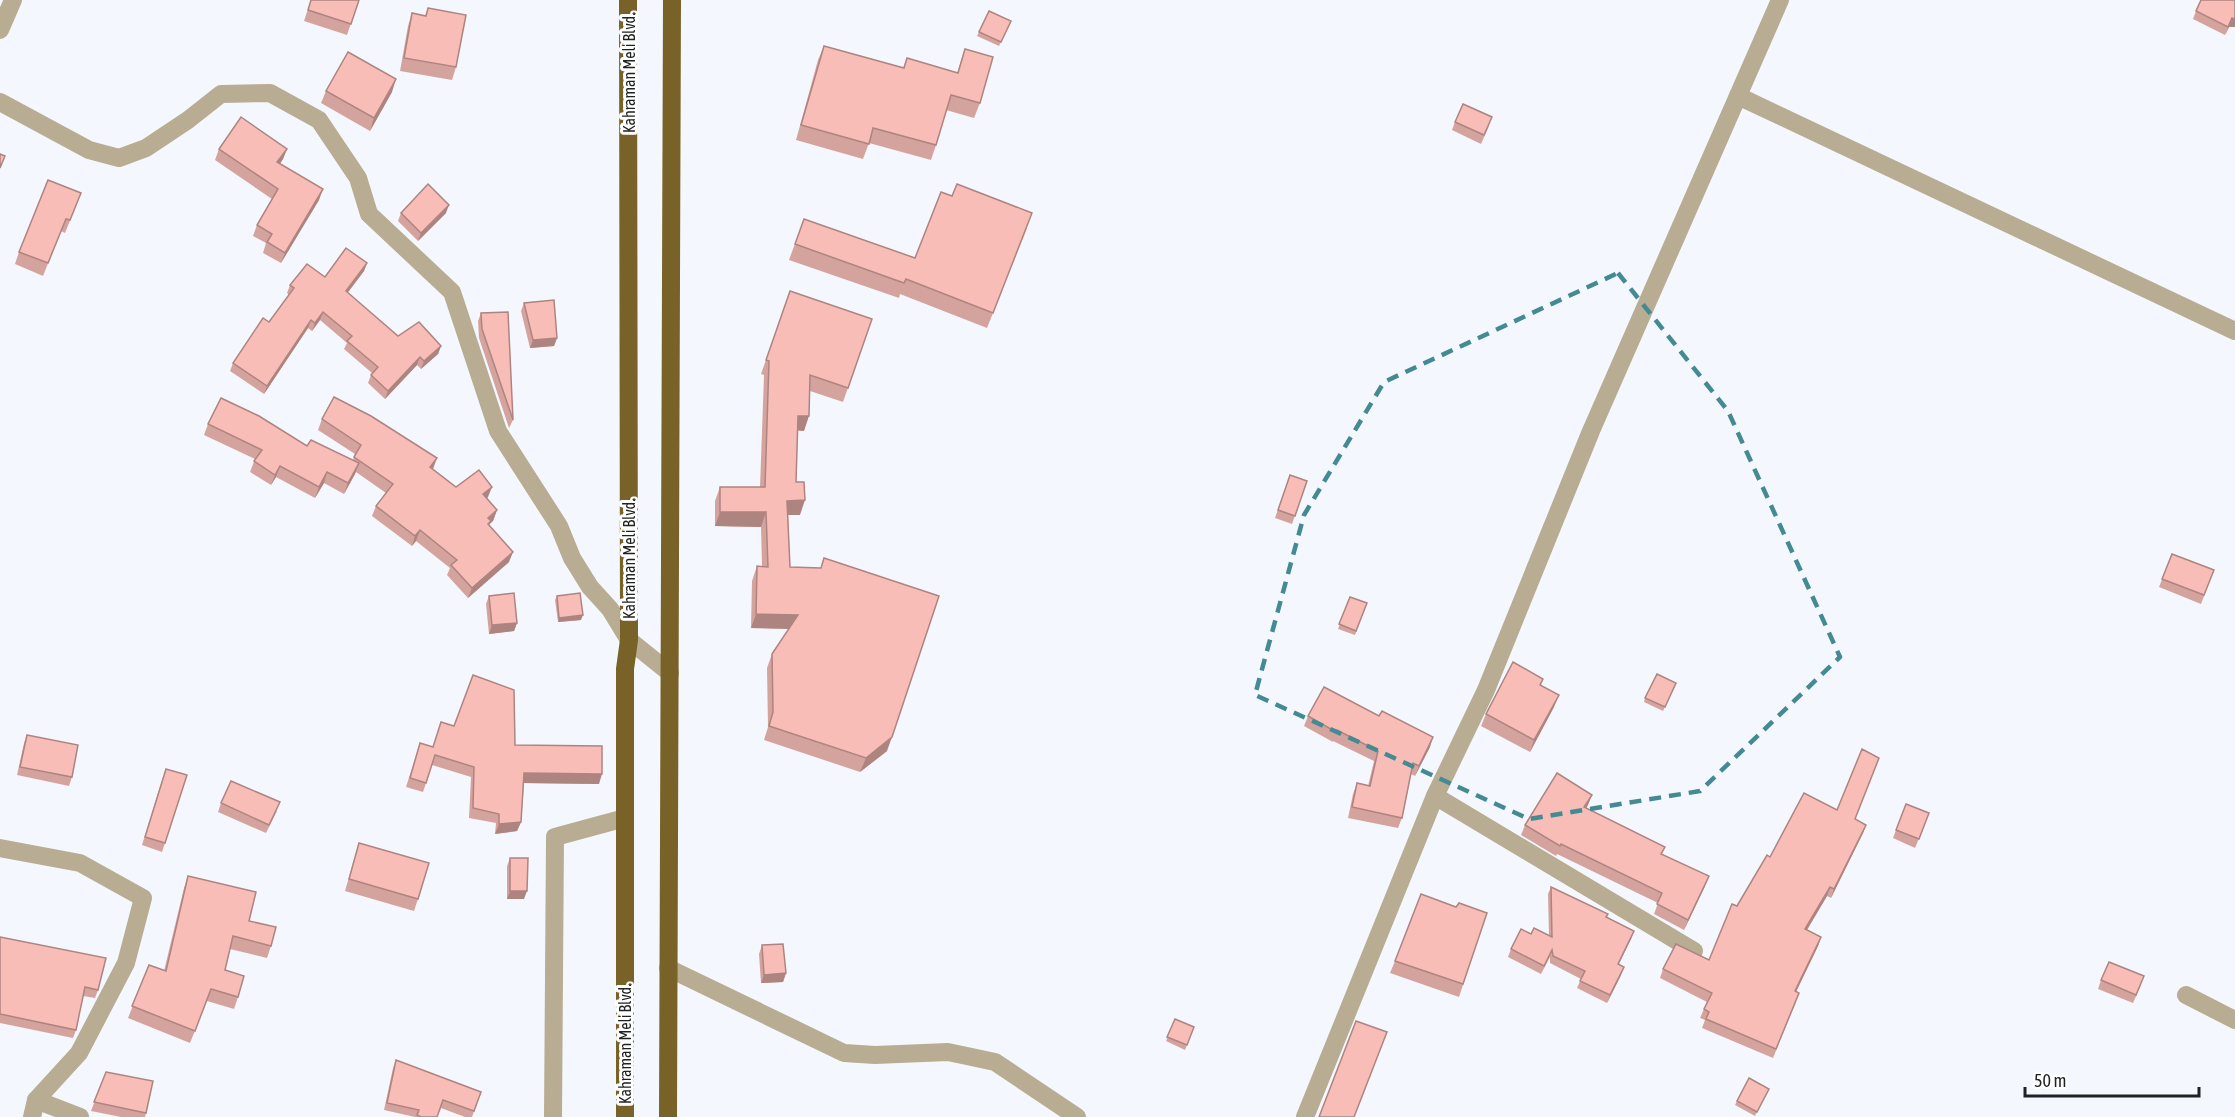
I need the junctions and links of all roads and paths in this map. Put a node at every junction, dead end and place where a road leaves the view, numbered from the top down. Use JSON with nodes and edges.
{"nodes":[{"id":1,"x":13,"y":0,"type":"edge"},
{"id":2,"x":628,"y":0,"type":"edge"},
{"id":3,"x":672,"y":0,"type":"edge"},
{"id":4,"x":1780,"y":0,"type":"edge"},
{"id":5,"x":0,"y":30,"type":"edge"},
{"id":6,"x":1738,"y":96,"type":"junction"},
{"id":7,"x":0,"y":102,"type":"edge"},
{"id":8,"x":2235,"y":332,"type":"edge"},
{"id":9,"x":629,"y":639,"type":"junction"},
{"id":10,"x":670,"y":674,"type":"junction"},
{"id":11,"x":1435,"y":796,"type":"junction"},
{"id":12,"x":625,"y":818,"type":"junction"},
{"id":13,"x":0,"y":848,"type":"edge"},
{"id":14,"x":1694,"y":951,"type":"edge"},
{"id":15,"x":668,"y":968,"type":"junction"},
{"id":16,"x":2186,"y":995,"type":"dead end"},
{"id":17,"x":2235,"y":1020,"type":"edge"},
{"id":18,"x":34,"y":1109,"type":"edge"},
{"id":19,"x":80,"y":1117,"type":"edge"},
{"id":20,"x":554,"y":1117,"type":"edge"},
{"id":21,"x":625,"y":1117,"type":"edge"},
{"id":22,"x":668,"y":1117,"type":"edge"},
{"id":23,"x":1077,"y":1117,"type":"edge"},
{"id":24,"x":1305,"y":1117,"type":"edge"}],
"edges":[{"from":1,"to":5,"type":"street"},
{"from":2,"to":9,"type":"highway","name":"Kahraman Meli Blvd."},
{"from":3,"to":10,"type":"highway"},
{"from":4,"to":6,"type":"street"},
{"from":6,"to":8,"type":"street"},
{"from":6,"to":11,"type":"street"},
{"from":7,"to":9,"type":"street"},
{"from":9,"to":10,"type":"street"},
{"from":9,"to":12,"type":"highway","name":"Kahraman Meli Blvd."},
{"from":10,"to":15,"type":"highway"},
{"from":11,"to":14,"type":"street"},
{"from":11,"to":24,"type":"street"},
{"from":12,"to":20,"type":"street"},
{"from":12,"to":21,"type":"highway","name":"Kahraman Meli Blvd."},
{"from":13,"to":18,"type":"street"},
{"from":15,"to":22,"type":"highway"},
{"from":15,"to":23,"type":"street"},
{"from":16,"to":17,"type":"street"},
{"from":18,"to":19,"type":"street"}]}
